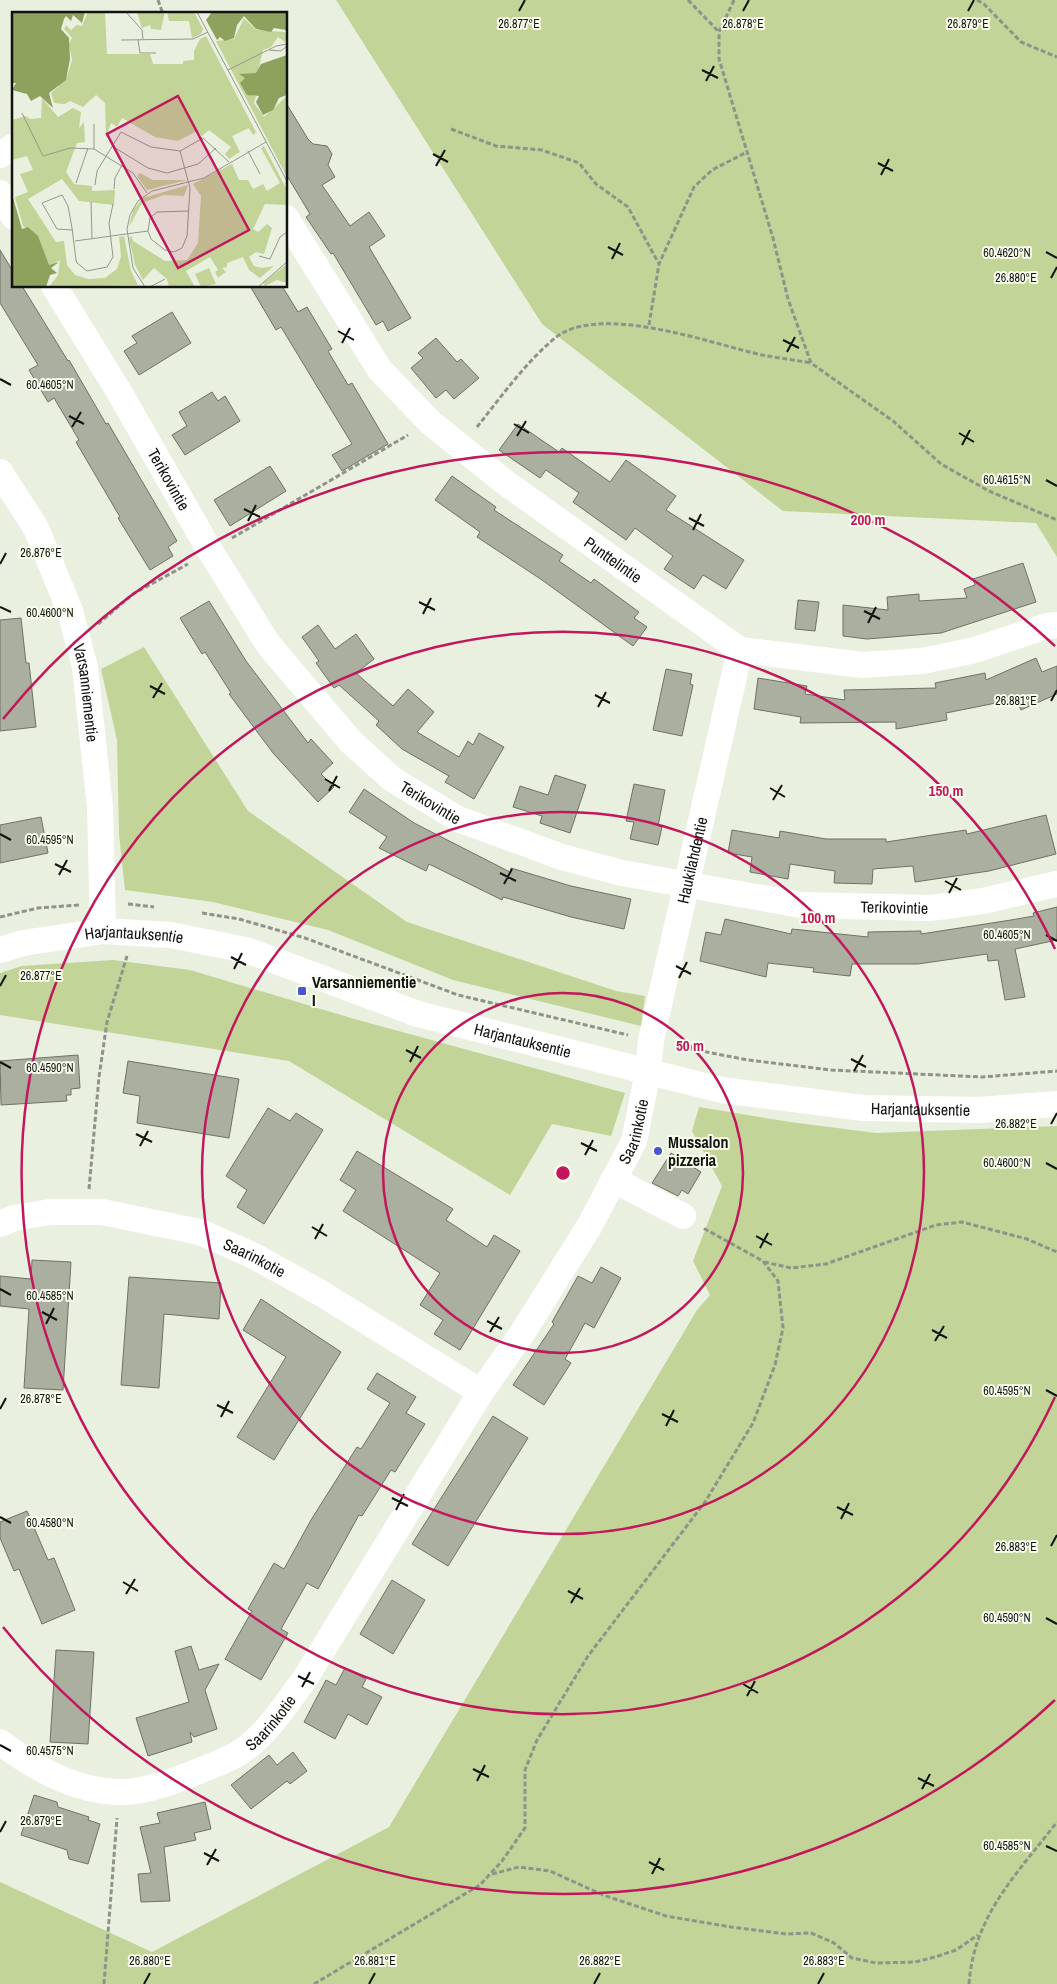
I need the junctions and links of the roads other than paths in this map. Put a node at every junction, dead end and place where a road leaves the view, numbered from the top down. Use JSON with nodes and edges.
{"nodes":[{"id":1,"x":12,"y":147,"type":"edge"},
{"id":2,"x":0,"y":155,"type":"edge"},
{"id":3,"x":0,"y":193,"type":"edge"},
{"id":4,"x":12,"y":214,"type":"edge"},
{"id":5,"x":288,"y":221,"type":"edge"},
{"id":6,"x":55,"y":288,"type":"edge"},
{"id":7,"x":0,"y":472,"type":"edge"},
{"id":8,"x":1057,"y":625,"type":"edge"},
{"id":9,"x":740,"y":650,"type":"junction"},
{"id":10,"x":1057,"y":884,"type":"edge"},
{"id":11,"x":686,"y":886,"type":"junction"},
{"id":12,"x":103,"y":931,"type":"junction"},
{"id":13,"x":0,"y":950,"type":"edge"},
{"id":14,"x":648,"y":1072,"type":"junction"},
{"id":15,"x":1057,"y":1104,"type":"edge"},
{"id":16,"x":614,"y":1180,"type":"junction"},
{"id":17,"x":683,"y":1216,"type":"road end"},
{"id":18,"x":0,"y":1224,"type":"edge"},
{"id":19,"x":482,"y":1392,"type":"junction"},
{"id":20,"x":0,"y":1742,"type":"edge"}],
"edges":[{"from":1,"to":2,"type":"street"},
{"from":3,"to":4,"type":"street"},
{"from":5,"to":9,"type":"street","name":"Punttelintie"},
{"from":6,"to":11,"type":"street","name":"Terikovintie"},
{"from":7,"to":12,"type":"street","name":"Varsanniementie"},
{"from":8,"to":9,"type":"street","name":"Punttelintie"},
{"from":9,"to":11,"type":"street","name":"Haukilahdentie"},
{"from":10,"to":11,"type":"street","name":"Terikovintie"},
{"from":11,"to":14,"type":"street","name":"Haukilahdentie"},
{"from":12,"to":13,"type":"street","name":"Harjantauksentie"},
{"from":12,"to":14,"type":"street","name":"Harjantauksentie"},
{"from":14,"to":15,"type":"street","name":"Harjantauksentie"},
{"from":14,"to":16,"type":"street","name":"Saarinkotie"},
{"from":16,"to":17,"type":"street"},
{"from":16,"to":19,"type":"street","name":"Saarinkotie"},
{"from":18,"to":19,"type":"street","name":"Saarinkotie"},
{"from":19,"to":20,"type":"street","name":"Saarinkotie"}]}
